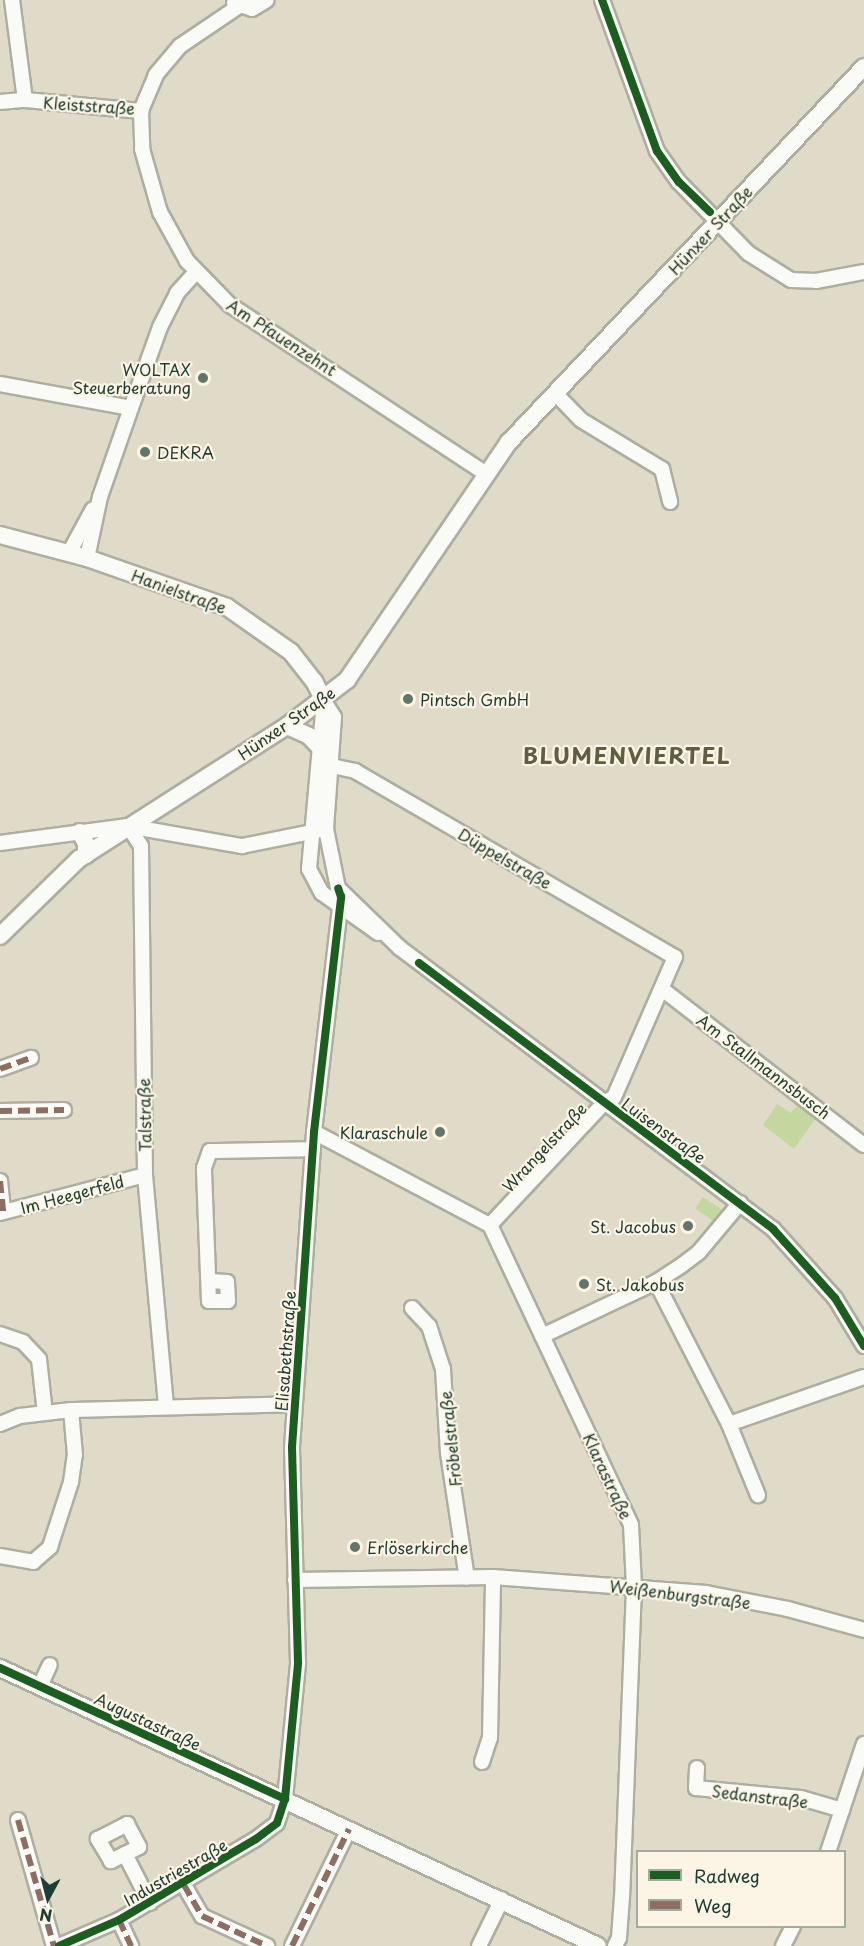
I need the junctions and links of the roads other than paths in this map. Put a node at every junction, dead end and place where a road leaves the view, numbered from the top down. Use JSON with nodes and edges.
{"nodes":[{"id":1,"x":12,"y":0,"type":"edge"},
{"id":2,"x":267,"y":0,"type":"edge"},
{"id":3,"x":602,"y":0,"type":"edge"},
{"id":4,"x":238,"y":1,"type":"edge"},
{"id":5,"x":864,"y":67,"type":"edge"},
{"id":6,"x":25,"y":100,"type":"junction"},
{"id":7,"x":0,"y":102,"type":"edge"},
{"id":8,"x":141,"y":111,"type":"junction"},
{"id":9,"x":718,"y":222,"type":"junction"},
{"id":10,"x":196,"y":272,"type":"junction"},
{"id":11,"x":864,"y":272,"type":"edge"},
{"id":12,"x":0,"y":384,"type":"edge"},
{"id":13,"x":555,"y":393,"type":"junction"},
{"id":14,"x":131,"y":408,"type":"junction"},
{"id":15,"x":486,"y":474,"type":"junction"},
{"id":16,"x":100,"y":497,"type":"junction"},
{"id":17,"x":670,"y":502,"type":"dead end"},
{"id":18,"x":0,"y":535,"type":"edge"},
{"id":19,"x":69,"y":553,"type":"junction"},
{"id":20,"x":87,"y":558,"type":"junction"},
{"id":21,"x":324,"y":701,"type":"junction"},
{"id":22,"x":287,"y":726,"type":"junction"},
{"id":23,"x":321,"y":749,"type":"junction"},
{"id":24,"x":332,"y":766,"type":"junction"},
{"id":25,"x":128,"y":826,"type":"junction"},
{"id":26,"x":326,"y":829,"type":"junction"},
{"id":27,"x":159,"y":830,"type":"junction"},
{"id":28,"x":311,"y":831,"type":"junction"},
{"id":29,"x":80,"y":832,"type":"junction"},
{"id":30,"x":0,"y":839,"type":"edge"},
{"id":31,"x":141,"y":846,"type":"junction"},
{"id":32,"x":86,"y":855,"type":"junction"},
{"id":33,"x":338,"y":888,"type":"junction"},
{"id":34,"x":338,"y":906,"type":"junction"},
{"id":35,"x":0,"y":936,"type":"edge"},
{"id":36,"x":400,"y":948,"type":"junction"},
{"id":37,"x":675,"y":957,"type":"joint"},
{"id":38,"x":662,"y":989,"type":"junction"},
{"id":39,"x":31,"y":1058,"type":"dead end"},
{"id":40,"x":0,"y":1070,"type":"edge"},
{"id":41,"x":604,"y":1103,"type":"junction"},
{"id":42,"x":64,"y":1110,"type":"dead end"},
{"id":43,"x":0,"y":1111,"type":"edge"},
{"id":44,"x":314,"y":1131,"type":"junction"},
{"id":45,"x":864,"y":1145,"type":"edge"},
{"id":46,"x":313,"y":1149,"type":"junction"},
{"id":47,"x":145,"y":1175,"type":"junction"},
{"id":48,"x":0,"y":1181,"type":"edge"},
{"id":49,"x":740,"y":1203,"type":"junction"},
{"id":50,"x":2,"y":1213,"type":"edge"},
{"id":51,"x":490,"y":1225,"type":"junction"},
{"id":52,"x":208,"y":1281,"type":"dead end"},
{"id":53,"x":656,"y":1282,"type":"junction"},
{"id":54,"x":412,"y":1308,"type":"dead end"},
{"id":55,"x":859,"y":1323,"type":"edge"},
{"id":56,"x":0,"y":1334,"type":"edge"},
{"id":57,"x":542,"y":1336,"type":"junction"},
{"id":58,"x":864,"y":1346,"type":"edge"},
{"id":59,"x":864,"y":1377,"type":"edge"},
{"id":60,"x":295,"y":1404,"type":"junction"},
{"id":61,"x":166,"y":1406,"type":"junction"},
{"id":62,"x":71,"y":1410,"type":"junction"},
{"id":63,"x":45,"y":1413,"type":"junction"},
{"id":64,"x":0,"y":1424,"type":"edge"},
{"id":65,"x":729,"y":1425,"type":"junction"},
{"id":66,"x":758,"y":1495,"type":"dead end"},
{"id":67,"x":0,"y":1556,"type":"edge"},
{"id":68,"x":494,"y":1577,"type":"junction"},
{"id":69,"x":467,"y":1578,"type":"junction"},
{"id":70,"x":295,"y":1580,"type":"junction"},
{"id":71,"x":634,"y":1587,"type":"junction"},
{"id":72,"x":864,"y":1630,"type":"edge"},
{"id":73,"x":50,"y":1665,"type":"dead end"},
{"id":74,"x":0,"y":1668,"type":"edge"},
{"id":75,"x":40,"y":1686,"type":"junction"},
{"id":76,"x":864,"y":1744,"type":"edge"},
{"id":77,"x":482,"y":1762,"type":"dead end"},
{"id":78,"x":697,"y":1768,"type":"dead end"},
{"id":79,"x":285,"y":1799,"type":"junction"},
{"id":80,"x":842,"y":1810,"type":"junction"},
{"id":81,"x":18,"y":1820,"type":"dead end"},
{"id":82,"x":349,"y":1829,"type":"junction"},
{"id":83,"x":828,"y":1850,"type":"edge"},
{"id":84,"x":125,"y":1854,"type":"dead end"},
{"id":85,"x":184,"y":1885,"type":"junction"},
{"id":86,"x":502,"y":1899,"type":"junction"},
{"id":87,"x":150,"y":1903,"type":"junction"},
{"id":88,"x":119,"y":1920,"type":"junction"},
{"id":89,"x":792,"y":1928,"type":"edge"},
{"id":90,"x":54,"y":1946,"type":"edge"},
{"id":91,"x":59,"y":1946,"type":"edge"},
{"id":92,"x":131,"y":1946,"type":"edge"},
{"id":93,"x":267,"y":1946,"type":"edge"},
{"id":94,"x":292,"y":1946,"type":"edge"},
{"id":95,"x":479,"y":1946,"type":"edge"},
{"id":96,"x":598,"y":1946,"type":"edge"},
{"id":97,"x":615,"y":1946,"type":"edge"},
{"id":98,"x":783,"y":1946,"type":"edge"}],
"edges":[{"from":1,"to":6,"type":"street"},
{"from":2,"to":4,"type":"street","name":"Kleiststraße"},
{"from":3,"to":9,"type":"street"},
{"from":4,"to":8,"type":"street","name":"Kleiststraße"},
{"from":5,"to":9,"type":"main road","name":"Hünxer Straße"},
{"from":6,"to":7,"type":"street","name":"Kleiststraße"},
{"from":6,"to":8,"type":"street","name":"Kleiststraße"},
{"from":8,"to":10,"type":"street","name":"Am Pfauenzehnt"},
{"from":9,"to":11,"type":"street"},
{"from":9,"to":13,"type":"main road","name":"Hünxer Straße"},
{"from":10,"to":14,"type":"street"},
{"from":10,"to":15,"type":"street","name":"Am Pfauenzehnt"},
{"from":12,"to":14,"type":"street"},
{"from":13,"to":15,"type":"main road","name":"Hünxer Straße"},
{"from":13,"to":17,"type":"street"},
{"from":14,"to":16,"type":"street"},
{"from":15,"to":21,"type":"main road","name":"Hünxer Straße"},
{"from":16,"to":19,"type":"street"},
{"from":16,"to":20,"type":"street"},
{"from":18,"to":19,"type":"main road","name":"Hanielstraße"},
{"from":19,"to":20,"type":"main road","name":"Hanielstraße"},
{"from":20,"to":21,"type":"main road","name":"Hanielstraße"},
{"from":21,"to":22,"type":"main road","name":"Hünxer Straße"},
{"from":21,"to":23,"type":"street","name":"Luisenstraße"},
{"from":21,"to":24,"type":"street"},
{"from":22,"to":23,"type":"main road"},
{"from":22,"to":25,"type":"main road","name":"Hünxer Straße"},
{"from":23,"to":28,"type":"street","name":"Luisenstraße"},
{"from":24,"to":26,"type":"street"},
{"from":24,"to":37,"type":"street","name":"Düppelstraße"},
{"from":25,"to":27,"type":"street"},
{"from":25,"to":29,"type":"street"},
{"from":25,"to":31,"type":"street"},
{"from":25,"to":32,"type":"main road","name":"Hünxer Straße"},
{"from":26,"to":28,"type":"street"},
{"from":26,"to":33,"type":"street"},
{"from":27,"to":28,"type":"street"},
{"from":27,"to":31,"type":"street"},
{"from":28,"to":34,"type":"street","name":"Luisenstraße"},
{"from":29,"to":30,"type":"street"},
{"from":29,"to":32,"type":"main road"},
{"from":31,"to":47,"type":"street","name":"Talstraße"},
{"from":32,"to":35,"type":"main road","name":"Hünxer Straße"},
{"from":33,"to":34,"type":"street"},
{"from":33,"to":36,"type":"street","name":"Luisenstraße"},
{"from":34,"to":36,"type":"street","name":"Luisenstraße"},
{"from":34,"to":44,"type":"street","name":"Elisabethstraße"},
{"from":36,"to":41,"type":"street","name":"Luisenstraße"},
{"from":37,"to":38,"type":"street","name":"Wrangelstraße"},
{"from":38,"to":41,"type":"street","name":"Wrangelstraße"},
{"from":38,"to":45,"type":"street","name":"Am Stallmannsbusch"},
{"from":39,"to":40,"type":"street"},
{"from":41,"to":49,"type":"street","name":"Luisenstraße"},
{"from":41,"to":51,"type":"street","name":"Wrangelstraße"},
{"from":42,"to":43,"type":"street"},
{"from":44,"to":46,"type":"street","name":"Elisabethstraße"},
{"from":44,"to":51,"type":"street"},
{"from":46,"to":52,"type":"street"},
{"from":46,"to":60,"type":"street","name":"Elisabethstraße"},
{"from":47,"to":50,"type":"street","name":"Im Heegerfeld"},
{"from":47,"to":61,"type":"street","name":"Talstraße"},
{"from":48,"to":50,"type":"street"},
{"from":49,"to":53,"type":"street"},
{"from":49,"to":55,"type":"street","name":"Luisenstraße"},
{"from":51,"to":57,"type":"street","name":"Klarastraße"},
{"from":53,"to":57,"type":"street"},
{"from":53,"to":65,"type":"street"},
{"from":54,"to":69,"type":"street","name":"Fröbelstraße"},
{"from":55,"to":58,"type":"street","name":"Luisenstraße"},
{"from":56,"to":63,"type":"street"},
{"from":57,"to":71,"type":"street","name":"Klarastraße"},
{"from":59,"to":65,"type":"street"},
{"from":60,"to":61,"type":"street"},
{"from":60,"to":70,"type":"street","name":"Elisabethstraße"},
{"from":61,"to":62,"type":"street"},
{"from":62,"to":63,"type":"street"},
{"from":62,"to":67,"type":"street"},
{"from":63,"to":64,"type":"street"},
{"from":65,"to":66,"type":"street"},
{"from":68,"to":69,"type":"street","name":"Weißenburgstraße"},
{"from":68,"to":71,"type":"street","name":"Weißenburgstraße"},
{"from":68,"to":77,"type":"street"},
{"from":69,"to":70,"type":"street","name":"Weißenburgstraße"},
{"from":70,"to":79,"type":"street","name":"Elisabethstraße"},
{"from":71,"to":72,"type":"street","name":"Weißenburgstraße"},
{"from":71,"to":97,"type":"street","name":"Klarastraße"},
{"from":73,"to":75,"type":"street"},
{"from":74,"to":75,"type":"main road","name":"Augustastraße"},
{"from":75,"to":79,"type":"main road","name":"Augustastraße"},
{"from":76,"to":80,"type":"street"},
{"from":78,"to":80,"type":"street","name":"Sedanstraße"},
{"from":79,"to":82,"type":"main road","name":"Augustastraße"},
{"from":79,"to":85,"type":"street","name":"Industriestraße"},
{"from":80,"to":83,"type":"street"},
{"from":81,"to":90,"type":"street"},
{"from":82,"to":86,"type":"main road","name":"Augustastraße"},
{"from":82,"to":94,"type":"street"},
{"from":84,"to":87,"type":"street"},
{"from":85,"to":87,"type":"street","name":"Industriestraße"},
{"from":85,"to":93,"type":"street"},
{"from":86,"to":95,"type":"street"},
{"from":86,"to":96,"type":"main road","name":"Augustastraße"},
{"from":87,"to":88,"type":"street","name":"Industriestraße"},
{"from":88,"to":91,"type":"street","name":"Industriestraße"},
{"from":88,"to":92,"type":"street"},
{"from":89,"to":98,"type":"street"}]}
